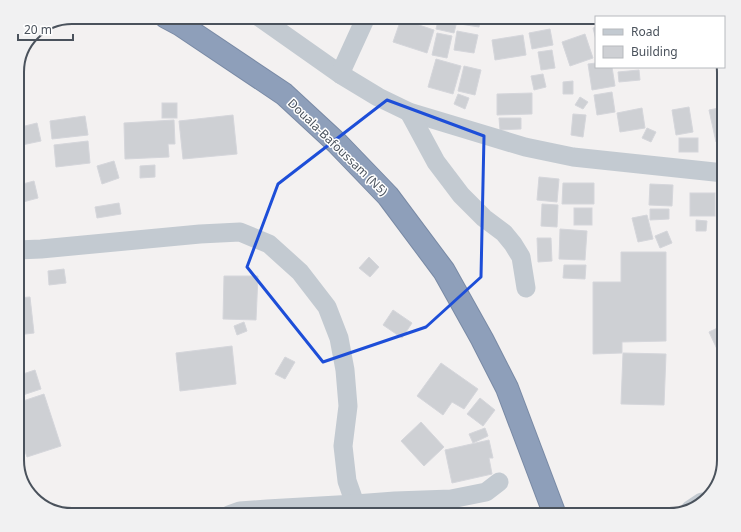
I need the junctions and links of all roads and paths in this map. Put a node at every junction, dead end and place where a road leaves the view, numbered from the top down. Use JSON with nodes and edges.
{"nodes":[{"id":1,"x":179,"y":24,"type":"edge"},
{"id":2,"x":268,"y":24,"type":"edge"},
{"id":3,"x":363,"y":24,"type":"edge"},
{"id":4,"x":340,"y":74,"type":"junction"},
{"id":5,"x":409,"y":112,"type":"junction"},
{"id":6,"x":717,"y":172,"type":"edge"},
{"id":7,"x":24,"y":250,"type":"edge"},
{"id":8,"x":526,"y":288,"type":"dead end"},
{"id":9,"x":499,"y":482,"type":"dead end"},
{"id":10,"x":285,"y":508,"type":"edge"},
{"id":11,"x":319,"y":508,"type":"edge"},
{"id":12,"x":356,"y":508,"type":"edge"},
{"id":13,"x":365,"y":508,"type":"edge"},
{"id":14,"x":552,"y":508,"type":"edge"}],
"edges":[{"from":1,"to":14,"type":"highway","name":"Douala-Bafoussam (N5)"},
{"from":2,"to":4,"type":"street"},
{"from":3,"to":4,"type":"street"},
{"from":4,"to":5,"type":"street"},
{"from":5,"to":6,"type":"street"},
{"from":5,"to":8,"type":"street"},
{"from":7,"to":12,"type":"street"},
{"from":9,"to":13,"type":"street"},
{"from":10,"to":11,"type":"street"}]}
